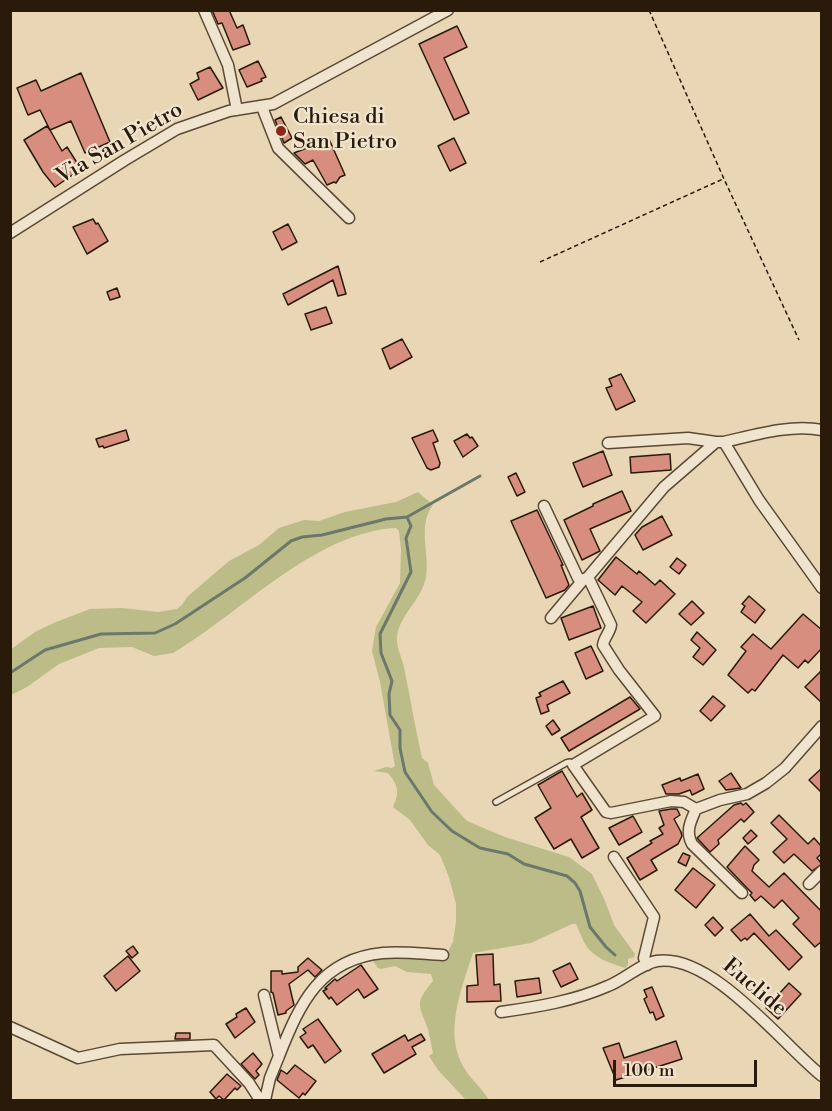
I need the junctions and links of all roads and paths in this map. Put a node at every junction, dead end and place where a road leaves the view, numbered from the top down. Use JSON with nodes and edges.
{"nodes":[{"id":1,"x":204,"y":10,"type":"edge"},
{"id":2,"x":448,"y":10,"type":"edge"},
{"id":3,"x":649,"y":10,"type":"edge"},
{"id":4,"x":262,"y":107,"type":"junction"},
{"id":5,"x":237,"y":110,"type":"junction"},
{"id":6,"x":724,"y":179,"type":"junction"},
{"id":7,"x":349,"y":218,"type":"dead end"},
{"id":8,"x":10,"y":234,"type":"edge"},
{"id":9,"x":540,"y":262,"type":"dead end"},
{"id":10,"x":799,"y":340,"type":"dead end"},
{"id":11,"x":822,"y":430,"type":"edge"},
{"id":12,"x":720,"y":442,"type":"junction"},
{"id":13,"x":608,"y":443,"type":"dead end"},
{"id":14,"x":544,"y":506,"type":"dead end"},
{"id":15,"x":585,"y":579,"type":"junction"},
{"id":16,"x":822,"y":588,"type":"edge"},
{"id":17,"x":551,"y":618,"type":"dead end"},
{"id":18,"x":822,"y":726,"type":"edge"},
{"id":19,"x":573,"y":765,"type":"junction"},
{"id":20,"x":496,"y":802,"type":"dead end"},
{"id":21,"x":696,"y":809,"type":"junction"},
{"id":22,"x":614,"y":857,"type":"dead end"},
{"id":23,"x":822,"y":871,"type":"edge"},
{"id":24,"x":808,"y":884,"type":"dead end"},
{"id":25,"x":742,"y":893,"type":"dead end"},
{"id":26,"x":442,"y":956,"type":"dead end"},
{"id":27,"x":647,"y":965,"type":"junction"},
{"id":28,"x":264,"y":995,"type":"dead end"},
{"id":29,"x":501,"y":1012,"type":"dead end"},
{"id":30,"x":10,"y":1027,"type":"edge"},
{"id":31,"x":279,"y":1056,"type":"junction"},
{"id":32,"x":822,"y":1076,"type":"edge"},
{"id":33,"x":260,"y":1101,"type":"edge"},
{"id":34,"x":265,"y":1101,"type":"edge"}],
"edges":[{"from":1,"to":5,"type":"street"},
{"from":2,"to":4,"type":"street","name":"Via San Pietro"},
{"from":3,"to":6,"type":"path"},
{"from":4,"to":5,"type":"street","name":"Via San Pietro"},
{"from":4,"to":7,"type":"street"},
{"from":5,"to":8,"type":"street","name":"Via San Pietro"},
{"from":6,"to":9,"type":"path"},
{"from":6,"to":10,"type":"path"},
{"from":11,"to":12,"type":"street"},
{"from":12,"to":13,"type":"street"},
{"from":12,"to":15,"type":"street"},
{"from":12,"to":16,"type":"street"},
{"from":14,"to":15,"type":"street"},
{"from":15,"to":17,"type":"street"},
{"from":15,"to":19,"type":"street"},
{"from":18,"to":21,"type":"street"},
{"from":19,"to":20,"type":"lane"},
{"from":19,"to":21,"type":"street"},
{"from":21,"to":25,"type":"street"},
{"from":22,"to":27,"type":"street"},
{"from":23,"to":24,"type":"street"},
{"from":26,"to":31,"type":"street"},
{"from":27,"to":29,"type":"street"},
{"from":27,"to":32,"type":"street","name":"Euclide"},
{"from":28,"to":31,"type":"street"},
{"from":30,"to":33,"type":"street"},
{"from":31,"to":34,"type":"street"}]}
